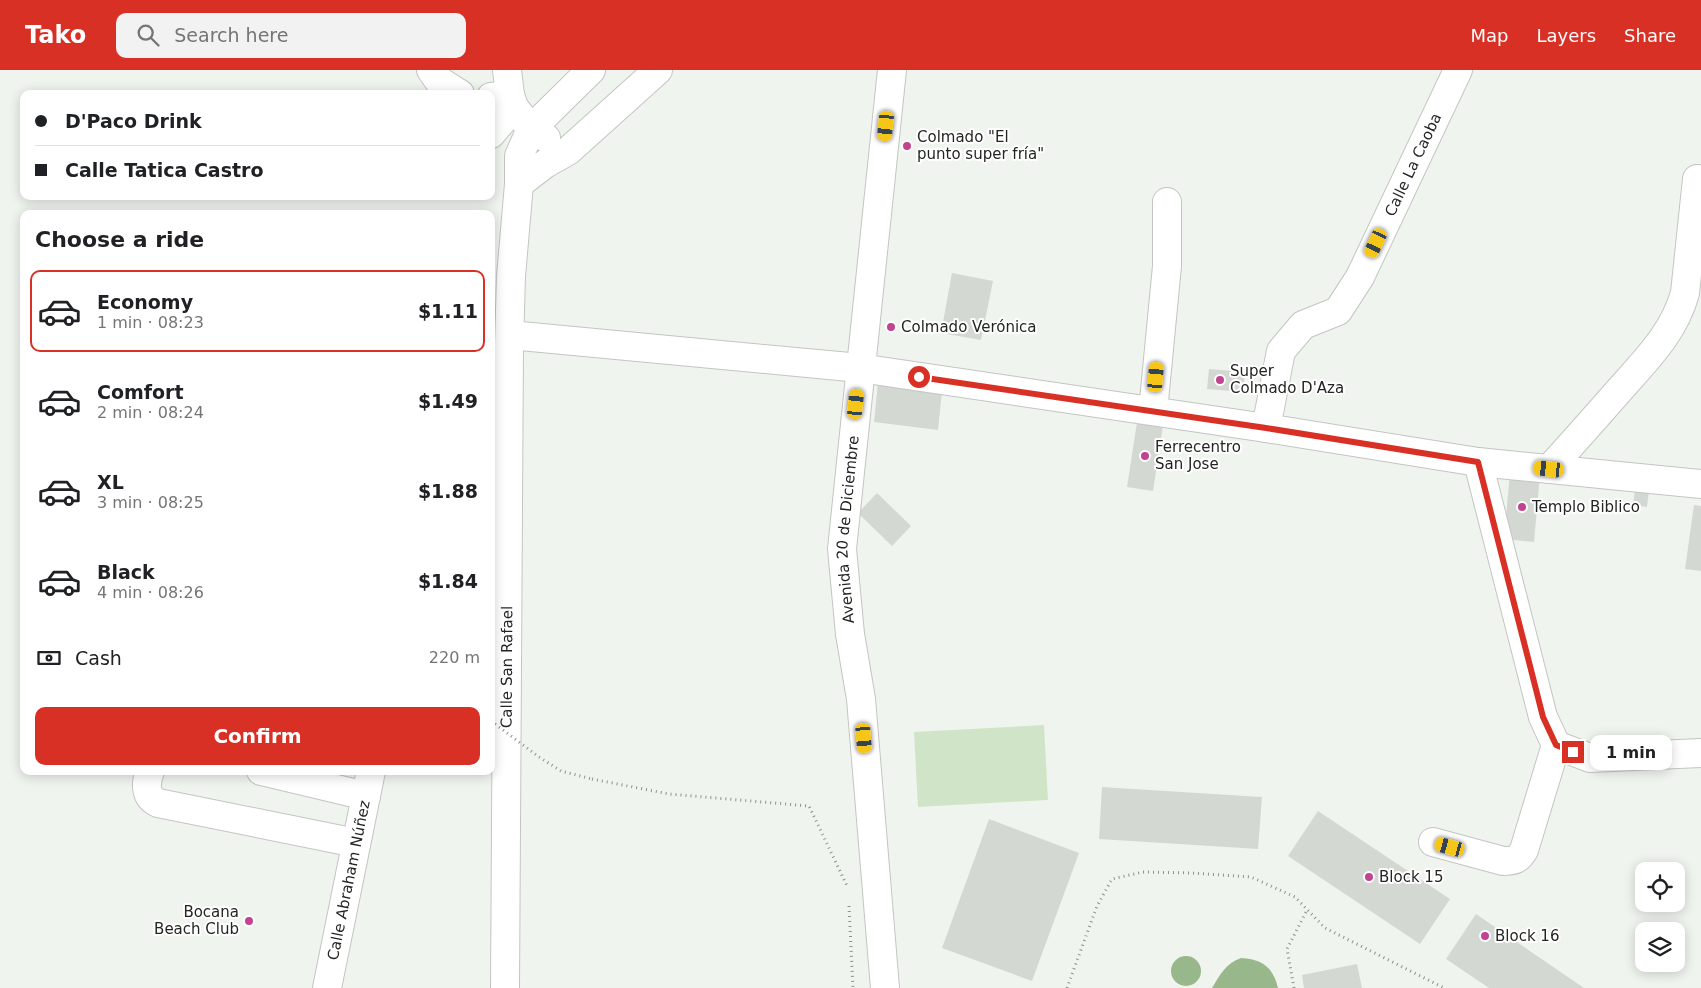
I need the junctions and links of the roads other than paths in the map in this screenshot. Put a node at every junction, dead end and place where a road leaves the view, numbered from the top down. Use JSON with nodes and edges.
{"nodes":[{"id":1,"x":431,"y":70,"type":"edge"},
{"id":2,"x":591,"y":70,"type":"edge"},
{"id":3,"x":658,"y":70,"type":"edge"},
{"id":4,"x":892,"y":70,"type":"edge"},
{"id":5,"x":1458,"y":70,"type":"edge"},
{"id":6,"x":454,"y":90,"type":"edge"},
{"id":7,"x":506,"y":92,"type":"edge"},
{"id":8,"x":495,"y":123,"type":"edge"},
{"id":9,"x":531,"y":129,"type":"junction"},
{"id":10,"x":568,"y":151,"type":"junction"},
{"id":11,"x":1697,"y":179,"type":"dead end"},
{"id":12,"x":519,"y":184,"type":"junction"},
{"id":13,"x":1167,"y":202,"type":"dead end"},
{"id":14,"x":501,"y":275,"type":"edge"},
{"id":15,"x":503,"y":343,"type":"edge"},
{"id":16,"x":860,"y":368,"type":"junction"},
{"id":17,"x":1153,"y":411,"type":"junction"},
{"id":18,"x":1266,"y":428,"type":"junction"},
{"id":19,"x":1478,"y":462,"type":"junction"},
{"id":20,"x":1549,"y":469,"type":"junction"},
{"id":21,"x":1701,"y":484,"type":"edge"},
{"id":22,"x":1556,"y":745,"type":"junction"},
{"id":23,"x":1701,"y":753,"type":"edge"},
{"id":24,"x":148,"y":775,"type":"edge"},
{"id":25,"x":297,"y":775,"type":"edge"},
{"id":26,"x":369,"y":783,"type":"edge"},
{"id":27,"x":1433,"y":842,"type":"dead end"},
{"id":28,"x":356,"y":844,"type":"junction"},
{"id":29,"x":327,"y":988,"type":"edge"},
{"id":30,"x":504,"y":988,"type":"edge"},
{"id":31,"x":885,"y":988,"type":"edge"}],
"edges":[{"from":1,"to":6,"type":"street"},
{"from":2,"to":9,"type":"street"},
{"from":3,"to":10,"type":"street"},
{"from":4,"to":16,"type":"street","name":"Avenida 20 de Diciembre"},
{"from":5,"to":18,"type":"street","name":"Calle La Caoba"},
{"from":7,"to":8,"type":"street"},
{"from":7,"to":9,"type":"street"},
{"from":9,"to":10,"type":"street"},
{"from":9,"to":12,"type":"street","name":"Calle San Rafael"},
{"from":10,"to":12,"type":"street"},
{"from":11,"to":20,"type":"street"},
{"from":12,"to":14,"type":"street","name":"Calle San Rafael"},
{"from":13,"to":17,"type":"street"},
{"from":14,"to":15,"type":"street","name":"Calle San Rafael"},
{"from":15,"to":16,"type":"street"},
{"from":15,"to":30,"type":"street","name":"Calle San Rafael"},
{"from":16,"to":17,"type":"street"},
{"from":16,"to":31,"type":"street","name":"Avenida 20 de Diciembre"},
{"from":17,"to":18,"type":"street"},
{"from":18,"to":19,"type":"street"},
{"from":19,"to":20,"type":"street"},
{"from":19,"to":22,"type":"street"},
{"from":20,"to":21,"type":"street"},
{"from":22,"to":23,"type":"street"},
{"from":22,"to":27,"type":"street"},
{"from":24,"to":28,"type":"street"},
{"from":25,"to":26,"type":"street"},
{"from":26,"to":28,"type":"street","name":"Calle Abraham Núñez"},
{"from":28,"to":29,"type":"street","name":"Calle Abraham Núñez"}]}
